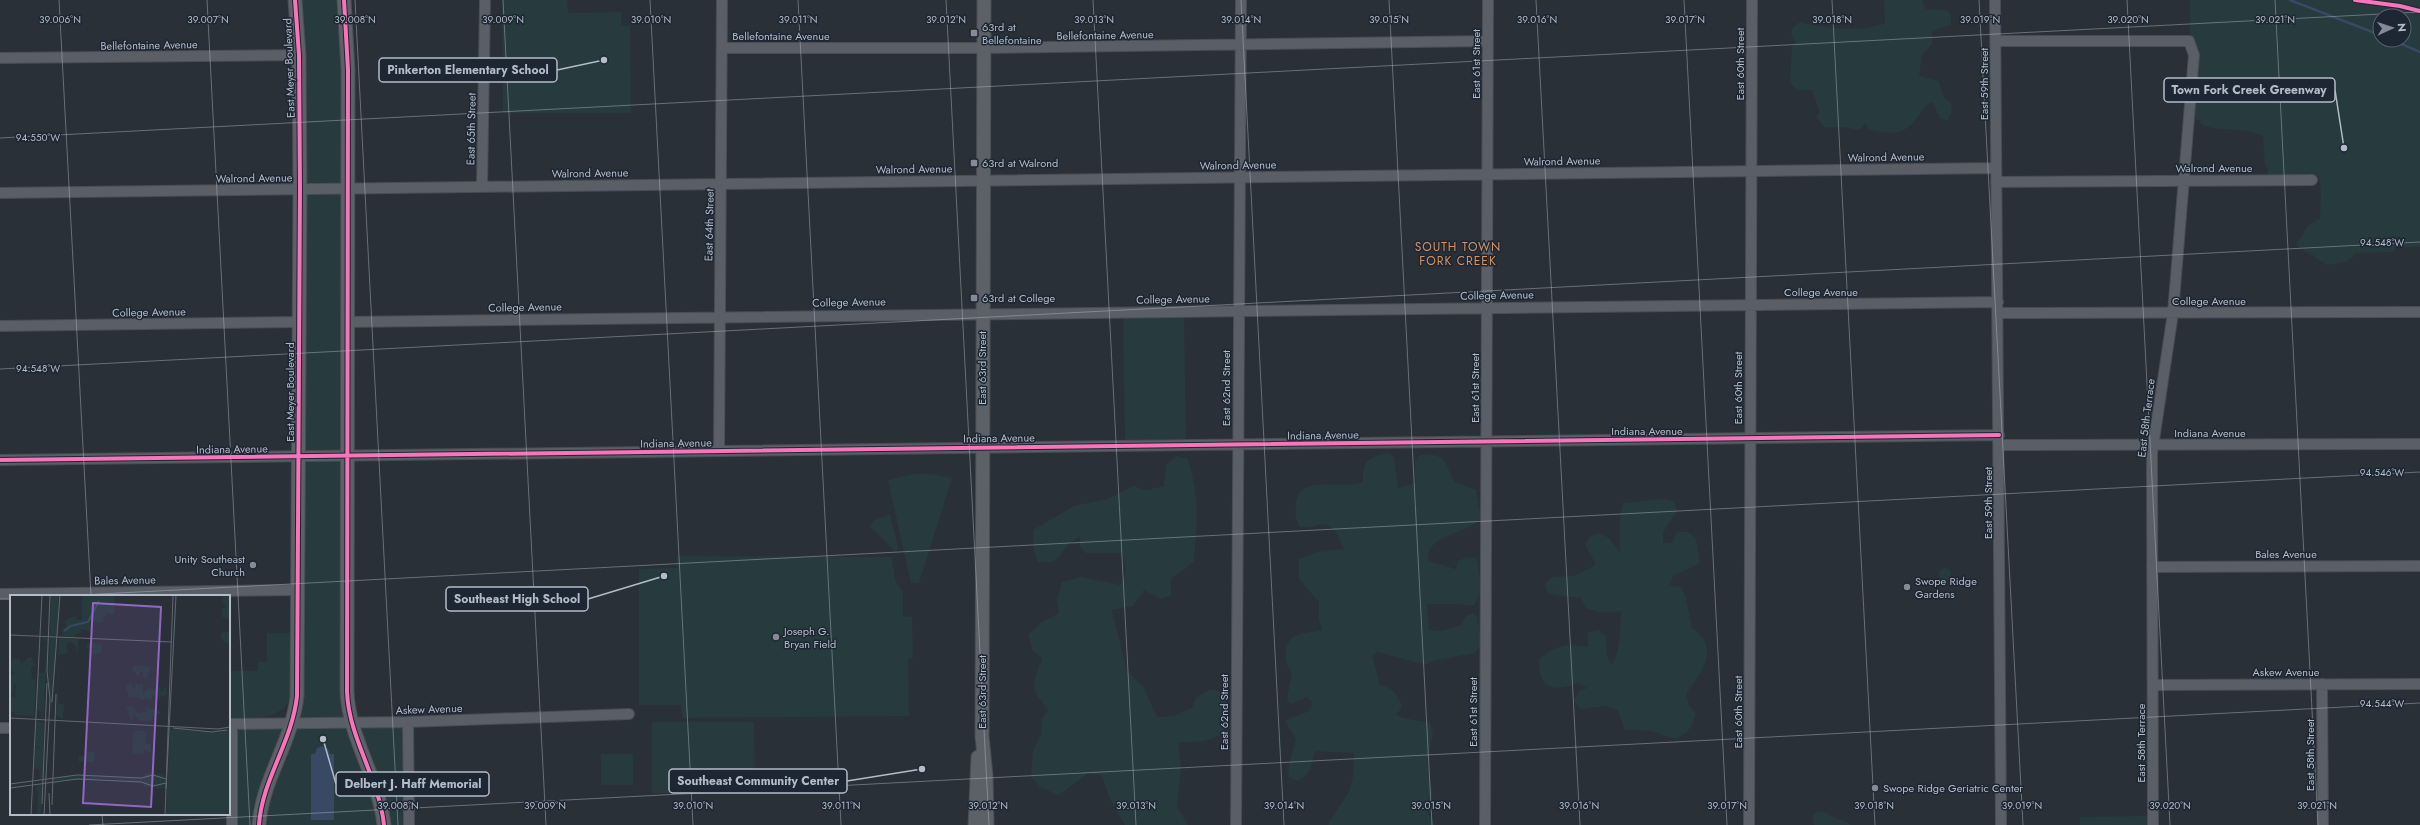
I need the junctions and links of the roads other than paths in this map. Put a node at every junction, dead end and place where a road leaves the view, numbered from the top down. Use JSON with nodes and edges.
{"nodes":[{"id":1,"x":295,"y":0,"type":"edge"},
{"id":2,"x":344,"y":0,"type":"edge"},
{"id":3,"x":485,"y":0,"type":"edge"},
{"id":4,"x":722,"y":0,"type":"edge"},
{"id":5,"x":984,"y":0,"type":"edge"},
{"id":6,"x":1241,"y":0,"type":"edge"},
{"id":7,"x":1488,"y":0,"type":"edge"},
{"id":8,"x":1752,"y":0,"type":"edge"},
{"id":9,"x":1996,"y":0,"type":"edge"},
{"id":10,"x":1488,"y":41,"type":"junction"},
{"id":11,"x":1996,"y":41,"type":"junction"},
{"id":12,"x":1241,"y":45,"type":"junction"},
{"id":13,"x":722,"y":48,"type":"junction"},
{"id":14,"x":984,"y":48,"type":"junction"},
{"id":15,"x":299,"y":55,"type":"junction"},
{"id":16,"x":0,"y":58,"type":"edge"},
{"id":17,"x":1996,"y":168,"type":"junction"},
{"id":18,"x":1752,"y":171,"type":"junction"},
{"id":19,"x":1487,"y":174,"type":"junction"},
{"id":20,"x":1240,"y":177,"type":"junction"},
{"id":21,"x":983,"y":180,"type":"junction"},
{"id":22,"x":2185,"y":180,"type":"junction"},
{"id":23,"x":2312,"y":180,"type":"dead end"},
{"id":24,"x":721,"y":182,"type":"junction"},
{"id":25,"x":1996,"y":182,"type":"junction"},
{"id":26,"x":482,"y":186,"type":"junction"},
{"id":27,"x":348,"y":188,"type":"junction"},
{"id":28,"x":300,"y":189,"type":"junction"},
{"id":29,"x":0,"y":193,"type":"edge"},
{"id":30,"x":1998,"y":302,"type":"junction"},
{"id":31,"x":1751,"y":304,"type":"junction"},
{"id":32,"x":1487,"y":307,"type":"junction"},
{"id":33,"x":1239,"y":310,"type":"junction"},
{"id":34,"x":2420,"y":312,"type":"edge"},
{"id":35,"x":982,"y":313,"type":"junction"},
{"id":36,"x":1998,"y":313,"type":"junction"},
{"id":37,"x":2173,"y":313,"type":"junction"},
{"id":38,"x":720,"y":316,"type":"junction"},
{"id":39,"x":299,"y":322,"type":"junction"},
{"id":40,"x":348,"y":322,"type":"junction"},
{"id":41,"x":0,"y":326,"type":"edge"},
{"id":42,"x":1750,"y":439,"type":"junction"},
{"id":43,"x":1999,"y":440,"type":"junction"},
{"id":44,"x":1486,"y":442,"type":"junction"},
{"id":45,"x":1238,"y":444,"type":"junction"},
{"id":46,"x":2420,"y":444,"type":"edge"},
{"id":47,"x":2153,"y":445,"type":"junction"},
{"id":48,"x":982,"y":448,"type":"junction"},
{"id":49,"x":719,"y":451,"type":"junction"},
{"id":50,"x":348,"y":456,"type":"junction"},
{"id":51,"x":298,"y":457,"type":"junction"},
{"id":52,"x":0,"y":460,"type":"edge"},
{"id":53,"x":2420,"y":566,"type":"edge"},
{"id":54,"x":2152,"y":567,"type":"junction"},
{"id":55,"x":298,"y":590,"type":"junction"},
{"id":56,"x":0,"y":594,"type":"edge"},
{"id":57,"x":2322,"y":684,"type":"junction"},
{"id":58,"x":2420,"y":684,"type":"edge"},
{"id":59,"x":2153,"y":685,"type":"junction"},
{"id":60,"x":629,"y":714,"type":"dead end"},
{"id":61,"x":352,"y":722,"type":"junction"},
{"id":62,"x":408,"y":722,"type":"junction"},
{"id":63,"x":292,"y":723,"type":"junction"},
{"id":64,"x":231,"y":724,"type":"edge"},
{"id":65,"x":982,"y":736,"type":"junction"},
{"id":66,"x":232,"y":825,"type":"edge"},
{"id":67,"x":259,"y":825,"type":"edge"},
{"id":68,"x":384,"y":825,"type":"edge"},
{"id":69,"x":409,"y":825,"type":"edge"},
{"id":70,"x":974,"y":825,"type":"edge"},
{"id":71,"x":987,"y":825,"type":"edge"},
{"id":72,"x":1236,"y":825,"type":"edge"},
{"id":73,"x":1485,"y":825,"type":"edge"},
{"id":74,"x":1749,"y":825,"type":"edge"},
{"id":75,"x":2001,"y":825,"type":"edge"},
{"id":76,"x":2153,"y":825,"type":"edge"},
{"id":77,"x":2323,"y":825,"type":"edge"}],
"edges":[{"from":1,"to":15,"type":"main road","name":"East Meyer Boulevard"},
{"from":2,"to":27,"type":"main road"},
{"from":3,"to":26,"type":"street","name":"East 65th Street"},
{"from":4,"to":13,"type":"street","name":"East 64th Street"},
{"from":5,"to":14,"type":"main road","name":"East 63rd Street"},
{"from":6,"to":12,"type":"street","name":"East 62nd Street"},
{"from":7,"to":10,"type":"street","name":"East 61st Street"},
{"from":8,"to":18,"type":"street","name":"East 60th Street"},
{"from":9,"to":11,"type":"street","name":"East 59th Street"},
{"from":10,"to":12,"type":"street","name":"Bellefontaine Avenue"},
{"from":10,"to":19,"type":"street","name":"East 61st Street"},
{"from":11,"to":17,"type":"street","name":"East 59th Street"},
{"from":11,"to":22,"type":"street","name":"East 58th Terrace"},
{"from":12,"to":14,"type":"street","name":"Bellefontaine Avenue"},
{"from":12,"to":20,"type":"street","name":"East 62nd Street"},
{"from":13,"to":14,"type":"street","name":"Bellefontaine Avenue"},
{"from":13,"to":24,"type":"street","name":"East 64th Street"},
{"from":14,"to":21,"type":"main road","name":"East 63rd Street"},
{"from":15,"to":16,"type":"street","name":"Bellefontaine Avenue"},
{"from":15,"to":28,"type":"main road","name":"East Meyer Boulevard"},
{"from":17,"to":18,"type":"street","name":"Walrond Avenue"},
{"from":17,"to":25,"type":"street","name":"East 59th Street"},
{"from":18,"to":19,"type":"street","name":"Walrond Avenue"},
{"from":18,"to":31,"type":"street","name":"East 60th Street"},
{"from":19,"to":20,"type":"street","name":"Walrond Avenue"},
{"from":19,"to":32,"type":"street","name":"East 61st Street"},
{"from":20,"to":21,"type":"street","name":"Walrond Avenue"},
{"from":20,"to":33,"type":"street","name":"East 62nd Street"},
{"from":21,"to":24,"type":"street","name":"Walrond Avenue"},
{"from":21,"to":35,"type":"main road","name":"East 63rd Street"},
{"from":22,"to":23,"type":"street","name":"Walrond Avenue"},
{"from":22,"to":25,"type":"street","name":"Walrond Avenue"},
{"from":22,"to":37,"type":"street","name":"East 58th Terrace"},
{"from":24,"to":26,"type":"street","name":"Walrond Avenue"},
{"from":24,"to":38,"type":"street","name":"East 64th Street"},
{"from":25,"to":30,"type":"street","name":"East 59th Street"},
{"from":26,"to":27,"type":"street","name":"Walrond Avenue"},
{"from":27,"to":28,"type":"street","name":"Walrond Avenue"},
{"from":27,"to":40,"type":"main road"},
{"from":28,"to":29,"type":"street","name":"Walrond Avenue"},
{"from":28,"to":39,"type":"main road","name":"East Meyer Boulevard"},
{"from":30,"to":31,"type":"street","name":"College Avenue"},
{"from":30,"to":36,"type":"street","name":"East 59th Street"},
{"from":31,"to":32,"type":"street","name":"College Avenue"},
{"from":31,"to":42,"type":"street","name":"East 60th Street"},
{"from":32,"to":33,"type":"street","name":"College Avenue"},
{"from":32,"to":44,"type":"street","name":"East 61st Street"},
{"from":33,"to":35,"type":"street","name":"College Avenue"},
{"from":33,"to":45,"type":"street","name":"East 62nd Street"},
{"from":34,"to":37,"type":"street","name":"College Avenue"},
{"from":35,"to":38,"type":"street","name":"College Avenue"},
{"from":35,"to":48,"type":"main road","name":"East 63rd Street"},
{"from":36,"to":37,"type":"street","name":"College Avenue"},
{"from":36,"to":43,"type":"street","name":"East 59th Street"},
{"from":37,"to":47,"type":"street","name":"East 58th Terrace"},
{"from":38,"to":40,"type":"street","name":"College Avenue"},
{"from":38,"to":49,"type":"street","name":"East 64th Street"},
{"from":39,"to":41,"type":"street","name":"College Avenue"},
{"from":39,"to":51,"type":"main road","name":"East Meyer Boulevard"},
{"from":40,"to":50,"type":"main road"},
{"from":42,"to":43,"type":"street","name":"Indiana Avenue"},
{"from":42,"to":44,"type":"street","name":"Indiana Avenue"},
{"from":42,"to":74,"type":"street","name":"East 60th Street"},
{"from":43,"to":47,"type":"street","name":"Indiana Avenue"},
{"from":43,"to":75,"type":"street","name":"East 59th Street"},
{"from":44,"to":45,"type":"street","name":"Indiana Avenue"},
{"from":44,"to":73,"type":"street","name":"East 61st Street"},
{"from":45,"to":48,"type":"street","name":"Indiana Avenue"},
{"from":45,"to":72,"type":"street","name":"East 62nd Street"},
{"from":46,"to":47,"type":"street","name":"Indiana Avenue"},
{"from":47,"to":54,"type":"street","name":"East 58th Terrace"},
{"from":48,"to":49,"type":"street","name":"Indiana Avenue"},
{"from":48,"to":65,"type":"main road","name":"East 63rd Street"},
{"from":49,"to":50,"type":"street","name":"Indiana Avenue"},
{"from":50,"to":51,"type":"street","name":"Indiana Avenue"},
{"from":50,"to":61,"type":"main road"},
{"from":51,"to":52,"type":"street","name":"Indiana Avenue"},
{"from":51,"to":55,"type":"main road","name":"East Meyer Boulevard"},
{"from":53,"to":54,"type":"street","name":"Bales Avenue"},
{"from":54,"to":59,"type":"street","name":"East 58th Terrace"},
{"from":55,"to":56,"type":"street","name":"Bales Avenue"},
{"from":55,"to":63,"type":"main road","name":"East Meyer Boulevard"},
{"from":57,"to":58,"type":"street","name":"Askew Avenue"},
{"from":57,"to":59,"type":"street","name":"Askew Avenue"},
{"from":57,"to":77,"type":"street","name":"East 58th Street"},
{"from":59,"to":76,"type":"street","name":"East 58th Terrace"},
{"from":60,"to":62,"type":"street","name":"Askew Avenue"},
{"from":61,"to":62,"type":"street","name":"Askew Avenue"},
{"from":61,"to":63,"type":"street","name":"Askew Avenue"},
{"from":61,"to":68,"type":"main road"},
{"from":62,"to":69,"type":"street"},
{"from":63,"to":64,"type":"street","name":"Askew Avenue"},
{"from":63,"to":67,"type":"main road","name":"East Meyer Boulevard"},
{"from":64,"to":66,"type":"street"},
{"from":65,"to":70,"type":"main road","name":"East 63rd Street"},
{"from":65,"to":71,"type":"main road","name":"East 63rd Street"}]}
